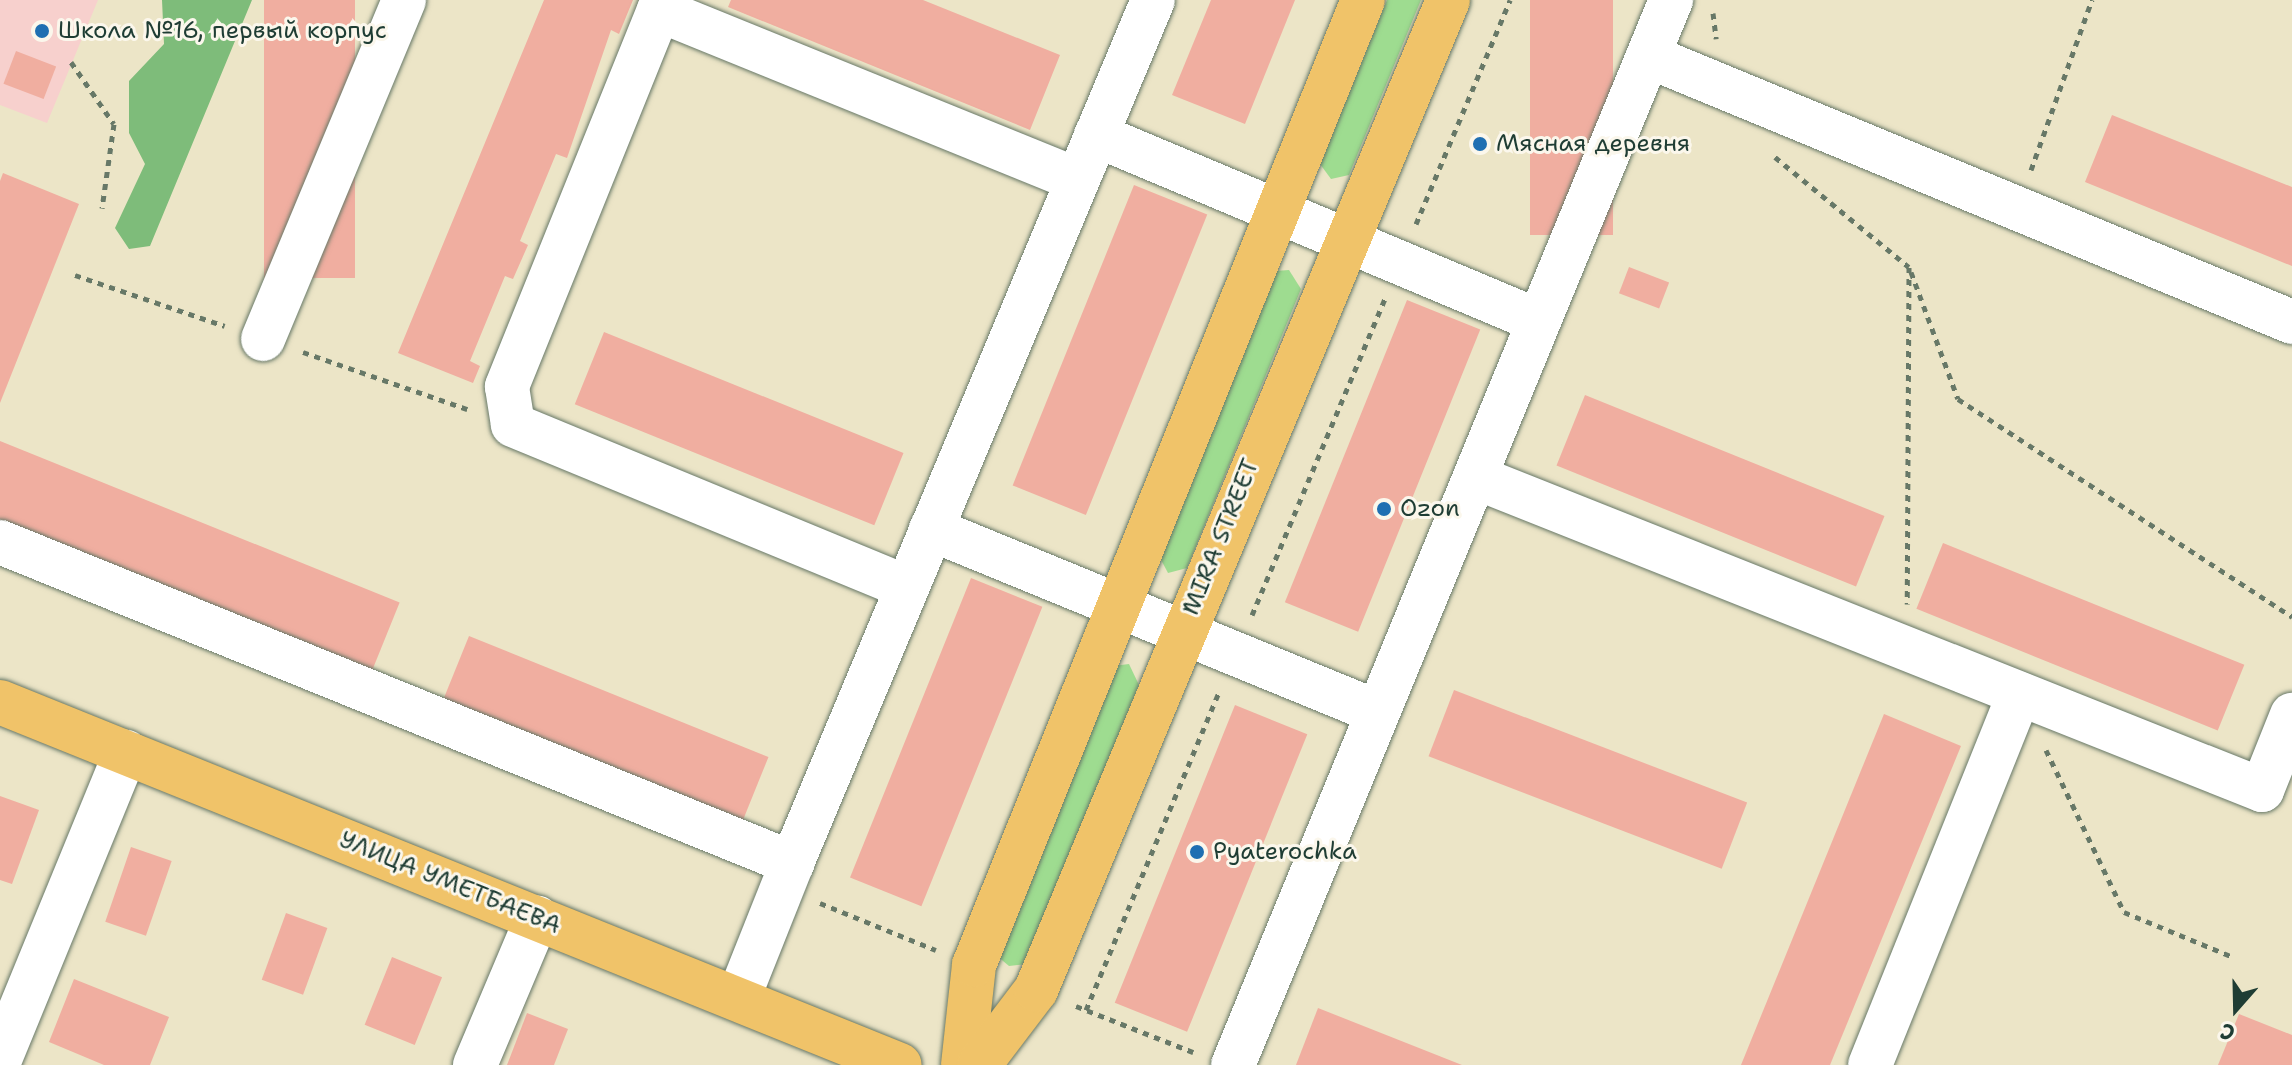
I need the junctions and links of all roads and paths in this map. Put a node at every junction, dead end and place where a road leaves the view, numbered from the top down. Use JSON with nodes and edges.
{"nodes":[{"id":1,"x":404,"y":0,"type":"edge"},
{"id":2,"x":1153,"y":0,"type":"edge"},
{"id":3,"x":1363,"y":0,"type":"edge"},
{"id":4,"x":1448,"y":0,"type":"edge"},
{"id":5,"x":1510,"y":0,"type":"edge"},
{"id":6,"x":1671,"y":0,"type":"edge"},
{"id":7,"x":1712,"y":0,"type":"edge"},
{"id":8,"x":2092,"y":0,"type":"edge"},
{"id":9,"x":661,"y":5,"type":"edge"},
{"id":10,"x":1648,"y":56,"type":"junction"},
{"id":11,"x":71,"y":62,"type":"dead end"},
{"id":12,"x":1721,"y":86,"type":"junction"},
{"id":13,"x":1096,"y":135,"type":"junction"},
{"id":14,"x":1772,"y":155,"type":"dead end"},
{"id":15,"x":1077,"y":180,"type":"junction"},
{"id":16,"x":102,"y":208,"type":"dead end"},
{"id":17,"x":2017,"y":209,"type":"junction"},
{"id":18,"x":1275,"y":210,"type":"junction"},
{"id":19,"x":1346,"y":240,"type":"junction"},
{"id":20,"x":1400,"y":263,"type":"junction"},
{"id":21,"x":1909,"y":267,"type":"junction"},
{"id":22,"x":1539,"y":321,"type":"junction"},
{"id":23,"x":2292,"y":322,"type":"edge"},
{"id":24,"x":263,"y":339,"type":"dead end"},
{"id":25,"x":1475,"y":477,"type":"junction"},
{"id":26,"x":931,"y":529,"type":"junction"},
{"id":27,"x":0,"y":542,"type":"edge"},
{"id":28,"x":907,"y":587,"type":"junction"},
{"id":29,"x":1116,"y":606,"type":"junction"},
{"id":30,"x":2292,"y":617,"type":"edge"},
{"id":31,"x":1182,"y":632,"type":"junction"},
{"id":32,"x":1907,"y":650,"type":"junction"},
{"id":33,"x":1235,"y":655,"type":"junction"},
{"id":34,"x":2019,"y":694,"type":"junction"},
{"id":35,"x":0,"y":702,"type":"edge"},
{"id":36,"x":1378,"y":712,"type":"junction"},
{"id":37,"x":2292,"y":715,"type":"edge"},
{"id":38,"x":126,"y":752,"type":"junction"},
{"id":39,"x":2277,"y":796,"type":"edge"},
{"id":40,"x":792,"y":863,"type":"junction"},
{"id":41,"x":537,"y":918,"type":"junction"},
{"id":42,"x":2231,"y":956,"type":"dead end"},
{"id":43,"x":738,"y":999,"type":"junction"},
{"id":44,"x":0,"y":1059,"type":"edge"},
{"id":45,"x":1216,"y":1060,"type":"edge"},
{"id":46,"x":475,"y":1065,"type":"edge"},
{"id":47,"x":900,"y":1065,"type":"edge"},
{"id":48,"x":963,"y":1065,"type":"edge"},
{"id":49,"x":979,"y":1065,"type":"edge"},
{"id":50,"x":1870,"y":1065,"type":"edge"}],
"edges":[{"from":1,"to":24,"type":"street"},
{"from":2,"to":13,"type":"street"},
{"from":3,"to":18,"type":"main road"},
{"from":4,"to":19,"type":"main road","name":"MIRA STREET"},
{"from":5,"to":20,"type":"path"},
{"from":6,"to":10,"type":"street"},
{"from":7,"to":12,"type":"path"},
{"from":8,"to":17,"type":"path"},
{"from":9,"to":15,"type":"street"},
{"from":9,"to":28,"type":"street"},
{"from":10,"to":12,"type":"street"},
{"from":10,"to":22,"type":"street"},
{"from":11,"to":16,"type":"path"},
{"from":12,"to":17,"type":"street"},
{"from":13,"to":15,"type":"street"},
{"from":13,"to":18,"type":"street"},
{"from":14,"to":21,"type":"path"},
{"from":15,"to":26,"type":"street"},
{"from":17,"to":23,"type":"street"},
{"from":18,"to":19,"type":"street"},
{"from":18,"to":29,"type":"main road"},
{"from":19,"to":20,"type":"street"},
{"from":19,"to":31,"type":"main road","name":"MIRA STREET"},
{"from":20,"to":22,"type":"street"},
{"from":20,"to":33,"type":"path"},
{"from":21,"to":30,"type":"path"},
{"from":21,"to":32,"type":"path"},
{"from":22,"to":25,"type":"street"},
{"from":25,"to":32,"type":"street"},
{"from":25,"to":36,"type":"street"},
{"from":26,"to":28,"type":"street"},
{"from":26,"to":29,"type":"street"},
{"from":27,"to":40,"type":"street"},
{"from":28,"to":40,"type":"street"},
{"from":29,"to":31,"type":"street"},
{"from":29,"to":48,"type":"main road"},
{"from":31,"to":33,"type":"street"},
{"from":31,"to":49,"type":"main road","name":"MIRA STREET"},
{"from":32,"to":34,"type":"street"},
{"from":33,"to":36,"type":"street"},
{"from":33,"to":45,"type":"path"},
{"from":34,"to":39,"type":"street"},
{"from":34,"to":42,"type":"path"},
{"from":34,"to":50,"type":"street"},
{"from":35,"to":38,"type":"main road","name":"УЛИЦА УМЕТБАЕВА"},
{"from":36,"to":45,"type":"street"},
{"from":37,"to":39,"type":"street"},
{"from":38,"to":41,"type":"main road","name":"УЛИЦА УМЕТБАЕВА"},
{"from":38,"to":44,"type":"street"},
{"from":40,"to":43,"type":"street"},
{"from":41,"to":43,"type":"main road","name":"УЛИЦА УМЕТБАЕВА"},
{"from":41,"to":46,"type":"street"},
{"from":43,"to":47,"type":"main road","name":"УЛИЦА УМЕТБАЕВА"}]}
